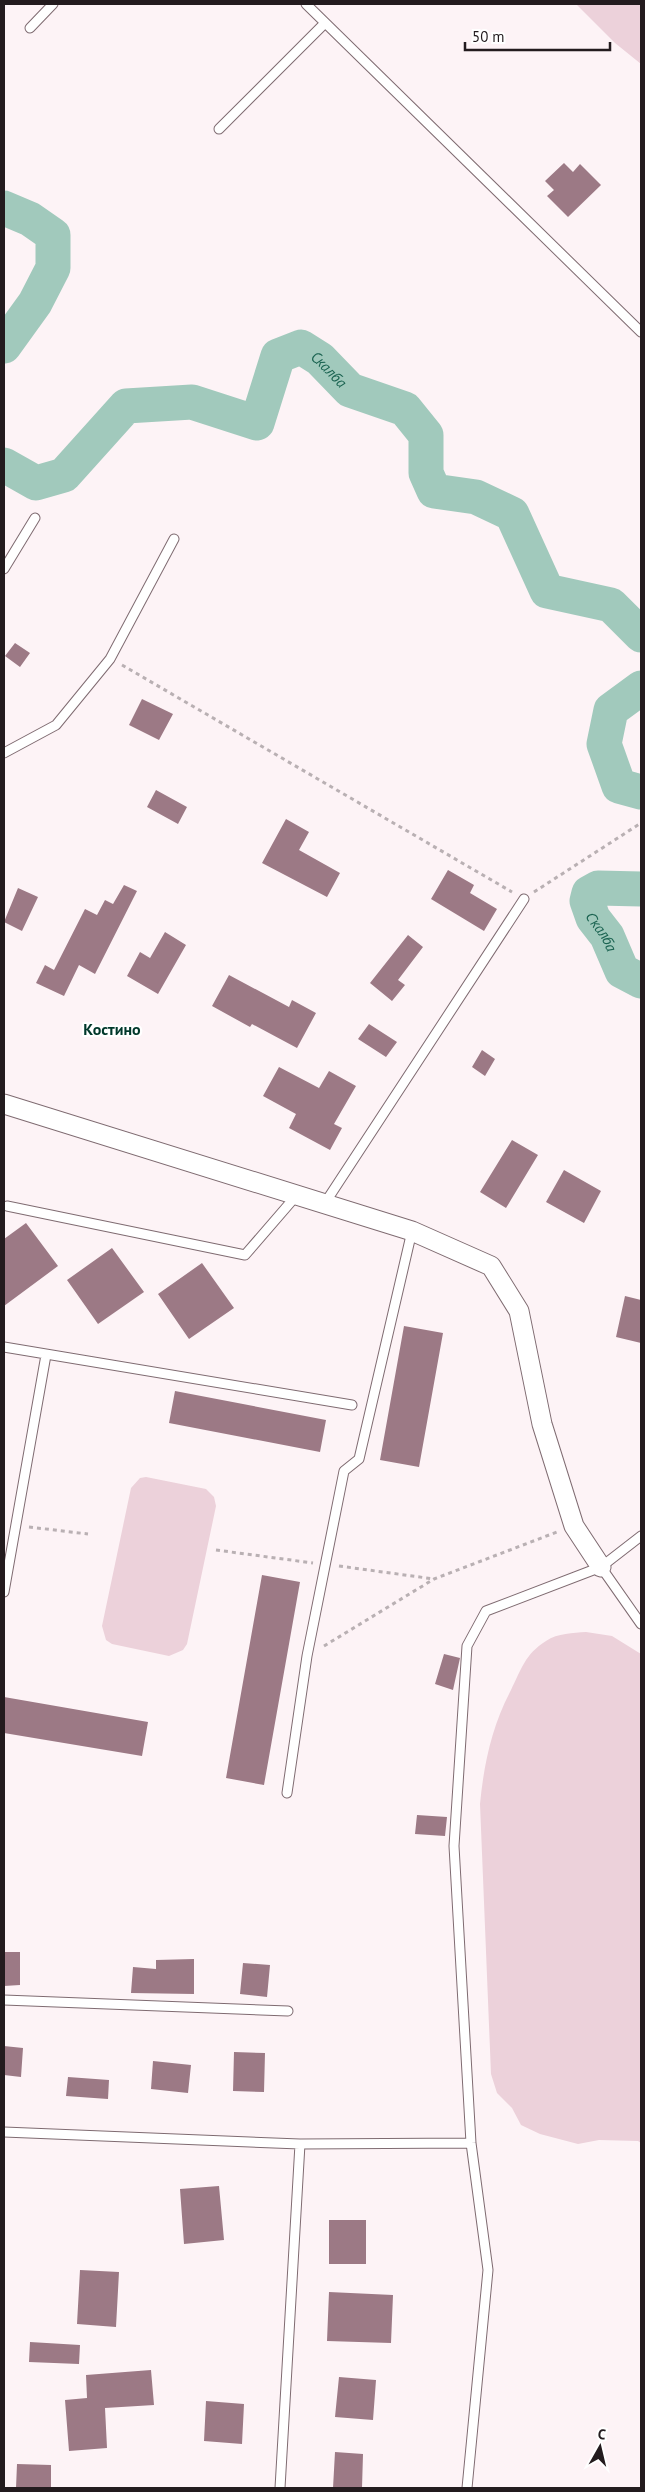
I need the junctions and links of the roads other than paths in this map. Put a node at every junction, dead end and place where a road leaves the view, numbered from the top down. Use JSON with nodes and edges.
{"nodes":[{"id":1,"x":53,"y":4,"type":"edge"},
{"id":2,"x":306,"y":4,"type":"edge"},
{"id":3,"x":325,"y":23,"type":"junction"},
{"id":4,"x":30,"y":28,"type":"dead end"},
{"id":5,"x":219,"y":128,"type":"dead end"},
{"id":6,"x":641,"y":332,"type":"edge"},
{"id":7,"x":35,"y":518,"type":"dead end"},
{"id":8,"x":174,"y":539,"type":"dead end"},
{"id":9,"x":4,"y":569,"type":"edge"},
{"id":10,"x":4,"y":753,"type":"edge"},
{"id":11,"x":524,"y":899,"type":"road end"},
{"id":12,"x":4,"y":1104,"type":"edge"},
{"id":13,"x":296,"y":1196,"type":"junction"},
{"id":14,"x":325,"y":1203,"type":"junction"},
{"id":15,"x":7,"y":1206,"type":"dead end"},
{"id":16,"x":412,"y":1231,"type":"junction"},
{"id":17,"x":4,"y":1347,"type":"edge"},
{"id":18,"x":46,"y":1355,"type":"junction"},
{"id":19,"x":352,"y":1405,"type":"dead end"},
{"id":20,"x":641,"y":1536,"type":"edge"},
{"id":21,"x":600,"y":1567,"type":"junction"},
{"id":22,"x":4,"y":1592,"type":"edge"},
{"id":23,"x":641,"y":1624,"type":"edge"},
{"id":24,"x":287,"y":1793,"type":"dead end"},
{"id":25,"x":4,"y":2000,"type":"edge"},
{"id":26,"x":288,"y":2011,"type":"dead end"},
{"id":27,"x":4,"y":2132,"type":"edge"},
{"id":28,"x":471,"y":2142,"type":"junction"},
{"id":29,"x":300,"y":2144,"type":"junction"},
{"id":30,"x":280,"y":2488,"type":"edge"},
{"id":31,"x":467,"y":2488,"type":"edge"}],
"edges":[{"from":1,"to":4,"type":"lane"},
{"from":2,"to":3,"type":"lane"},
{"from":3,"to":5,"type":"lane"},
{"from":3,"to":6,"type":"lane"},
{"from":7,"to":9,"type":"lane"},
{"from":8,"to":10,"type":"lane"},
{"from":11,"to":14,"type":"lane"},
{"from":12,"to":13,"type":"street"},
{"from":13,"to":14,"type":"street"},
{"from":13,"to":15,"type":"lane"},
{"from":14,"to":16,"type":"street"},
{"from":16,"to":21,"type":"street"},
{"from":16,"to":24,"type":"lane"},
{"from":17,"to":18,"type":"lane"},
{"from":18,"to":19,"type":"lane"},
{"from":18,"to":22,"type":"lane"},
{"from":20,"to":21,"type":"lane"},
{"from":21,"to":23,"type":"lane"},
{"from":21,"to":28,"type":"lane"},
{"from":25,"to":26,"type":"lane"},
{"from":27,"to":29,"type":"lane"},
{"from":28,"to":29,"type":"lane"},
{"from":28,"to":31,"type":"lane"},
{"from":29,"to":30,"type":"lane"}]}
